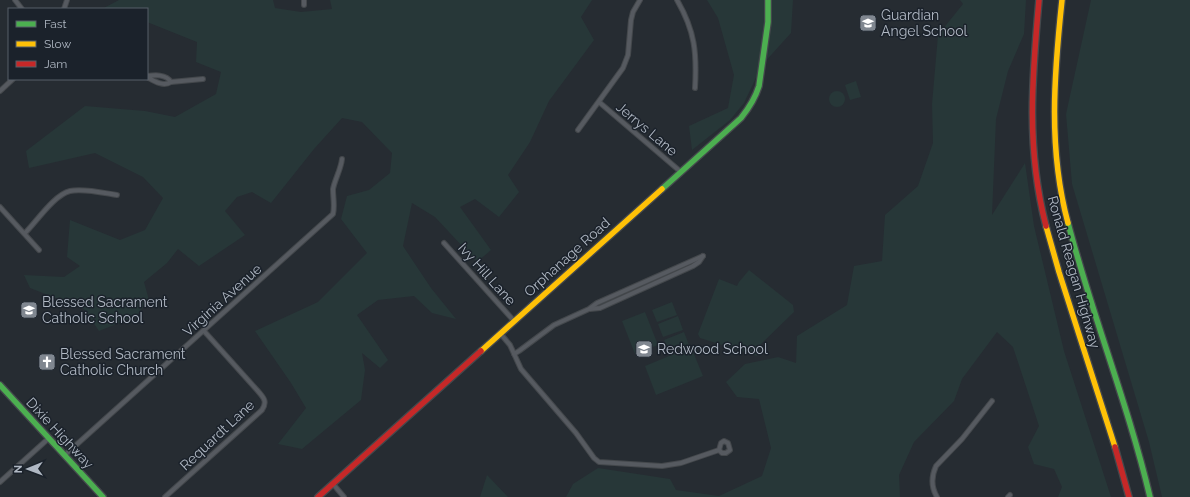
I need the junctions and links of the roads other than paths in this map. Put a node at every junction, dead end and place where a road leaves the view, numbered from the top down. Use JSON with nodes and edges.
{"nodes":[{"id":1,"x":15,"y":0,"type":"edge"},
{"id":2,"x":304,"y":0,"type":"edge"},
{"id":3,"x":640,"y":0,"type":"edge"},
{"id":4,"x":677,"y":0,"type":"edge"},
{"id":5,"x":768,"y":0,"type":"edge"},
{"id":6,"x":1039,"y":0,"type":"edge"},
{"id":7,"x":1062,"y":0,"type":"edge"},
{"id":8,"x":304,"y":5,"type":"dead end"},
{"id":9,"x":21,"y":8,"type":"edge"},
{"id":10,"x":148,"y":77,"type":"edge"},
{"id":11,"x":148,"y":78,"type":"edge"},
{"id":12,"x":203,"y":79,"type":"dead end"},
{"id":13,"x":12,"y":80,"type":"edge"},
{"id":14,"x":171,"y":82,"type":"junction"},
{"id":15,"x":695,"y":88,"type":"dead end"},
{"id":16,"x":0,"y":91,"type":"edge"},
{"id":17,"x":599,"y":102,"type":"junction"},
{"id":18,"x":578,"y":130,"type":"dead end"},
{"id":19,"x":342,"y":159,"type":"dead end"},
{"id":20,"x":681,"y":172,"type":"junction"},
{"id":21,"x":117,"y":195,"type":"dead end"},
{"id":22,"x":1,"y":210,"type":"edge"},
{"id":23,"x":25,"y":233,"type":"junction"},
{"id":24,"x":444,"y":242,"type":"dead end"},
{"id":25,"x":40,"y":250,"type":"dead end"},
{"id":26,"x":589,"y":309,"type":"junction"},
{"id":27,"x":514,"y":321,"type":"junction"},
{"id":28,"x":204,"y":331,"type":"junction"},
{"id":29,"x":500,"y":333,"type":"junction"},
{"id":30,"x":514,"y":354,"type":"junction"},
{"id":31,"x":0,"y":385,"type":"edge"},
{"id":32,"x":992,"y":401,"type":"dead end"},
{"id":33,"x":49,"y":438,"type":"junction"},
{"id":34,"x":719,"y":450,"type":"dead end"},
{"id":35,"x":65,"y":455,"type":"junction"},
{"id":36,"x":0,"y":482,"type":"edge"},
{"id":37,"x":333,"y":484,"type":"junction"},
{"id":38,"x":103,"y":497,"type":"edge"},
{"id":39,"x":165,"y":497,"type":"edge"},
{"id":40,"x":318,"y":497,"type":"edge"},
{"id":41,"x":344,"y":497,"type":"edge"},
{"id":42,"x":937,"y":497,"type":"edge"},
{"id":43,"x":1129,"y":497,"type":"edge"},
{"id":44,"x":1150,"y":497,"type":"edge"}],
"edges":[{"from":1,"to":9,"type":"street"},
{"from":2,"to":8,"type":"street"},
{"from":3,"to":17,"type":"street"},
{"from":4,"to":15,"type":"street"},
{"from":5,"to":20,"type":"main road","name":"Orphanage Road"},
{"from":6,"to":43,"type":"main road","name":"Ronald Reagan Highway"},
{"from":7,"to":44,"type":"main road","name":"Ronald Reagan Highway"},
{"from":10,"to":14,"type":"street"},
{"from":11,"to":14,"type":"street"},
{"from":12,"to":14,"type":"street"},
{"from":13,"to":16,"type":"street"},
{"from":17,"to":18,"type":"street"},
{"from":17,"to":20,"type":"street","name":"Jerrys Lane"},
{"from":19,"to":28,"type":"street","name":"Virginia Avenue"},
{"from":20,"to":27,"type":"main road","name":"Orphanage Road"},
{"from":21,"to":23,"type":"street"},
{"from":22,"to":23,"type":"street"},
{"from":23,"to":25,"type":"street"},
{"from":24,"to":27,"type":"street","name":"Ivy Hill Lane"},
{"from":26,"to":26,"type":"street"},
{"from":26,"to":30,"type":"street"},
{"from":27,"to":29,"type":"main road","name":"Orphanage Road"},
{"from":28,"to":35,"type":"street","name":"Virginia Avenue"},
{"from":28,"to":39,"type":"street","name":"Requardt Lane"},
{"from":29,"to":30,"type":"street"},
{"from":29,"to":37,"type":"main road","name":"Orphanage Road"},
{"from":30,"to":34,"type":"street"},
{"from":31,"to":33,"type":"main road","name":"Dixie Highway"},
{"from":32,"to":42,"type":"street"},
{"from":33,"to":35,"type":"main road","name":"Dixie Highway"},
{"from":33,"to":36,"type":"street"},
{"from":35,"to":38,"type":"main road","name":"Dixie Highway"},
{"from":37,"to":40,"type":"main road","name":"Orphanage Road"},
{"from":37,"to":41,"type":"street"}]}
